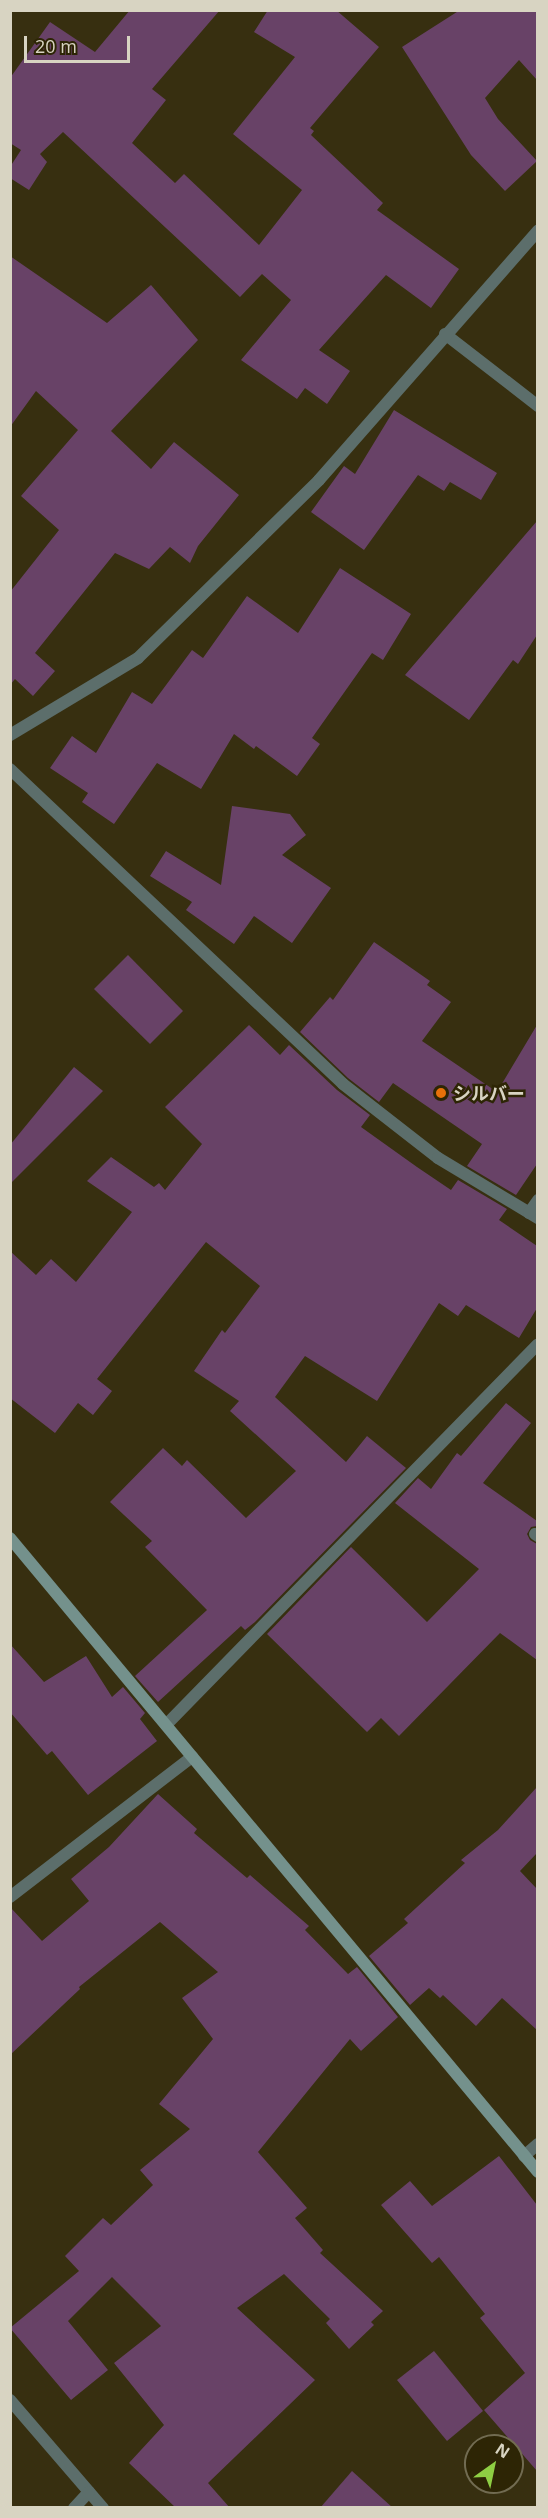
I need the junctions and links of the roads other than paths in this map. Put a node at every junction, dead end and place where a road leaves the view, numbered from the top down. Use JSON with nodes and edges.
{"nodes":[{"id":1,"x":537,"y":231,"type":"edge"},
{"id":2,"x":445,"y":334,"type":"junction"},
{"id":3,"x":537,"y":406,"type":"edge"},
{"id":4,"x":10,"y":735,"type":"edge"},
{"id":5,"x":10,"y":769,"type":"edge"},
{"id":6,"x":537,"y":1200,"type":"edge"},
{"id":7,"x":533,"y":1216,"type":"edge"},
{"id":8,"x":537,"y":1344,"type":"edge"},
{"id":9,"x":10,"y":1538,"type":"edge"},
{"id":10,"x":166,"y":1725,"type":"junction"},
{"id":11,"x":192,"y":1757,"type":"junction"},
{"id":12,"x":10,"y":1897,"type":"edge"},
{"id":13,"x":537,"y":2144,"type":"edge"},
{"id":14,"x":524,"y":2156,"type":"junction"},
{"id":15,"x":537,"y":2172,"type":"edge"},
{"id":16,"x":10,"y":2400,"type":"edge"},
{"id":17,"x":89,"y":2492,"type":"junction"},
{"id":18,"x":74,"y":2508,"type":"edge"},
{"id":19,"x":103,"y":2508,"type":"edge"}],
"edges":[{"from":1,"to":2,"type":"street"},
{"from":2,"to":3,"type":"street"},
{"from":2,"to":4,"type":"street"},
{"from":5,"to":7,"type":"street"},
{"from":6,"to":7,"type":"street"},
{"from":8,"to":10,"type":"street"},
{"from":9,"to":10,"type":"street"},
{"from":10,"to":11,"type":"street"},
{"from":11,"to":12,"type":"street"},
{"from":11,"to":14,"type":"street"},
{"from":13,"to":14,"type":"street"},
{"from":14,"to":15,"type":"street"},
{"from":16,"to":17,"type":"street"},
{"from":17,"to":18,"type":"street"},
{"from":17,"to":19,"type":"street"}]}
